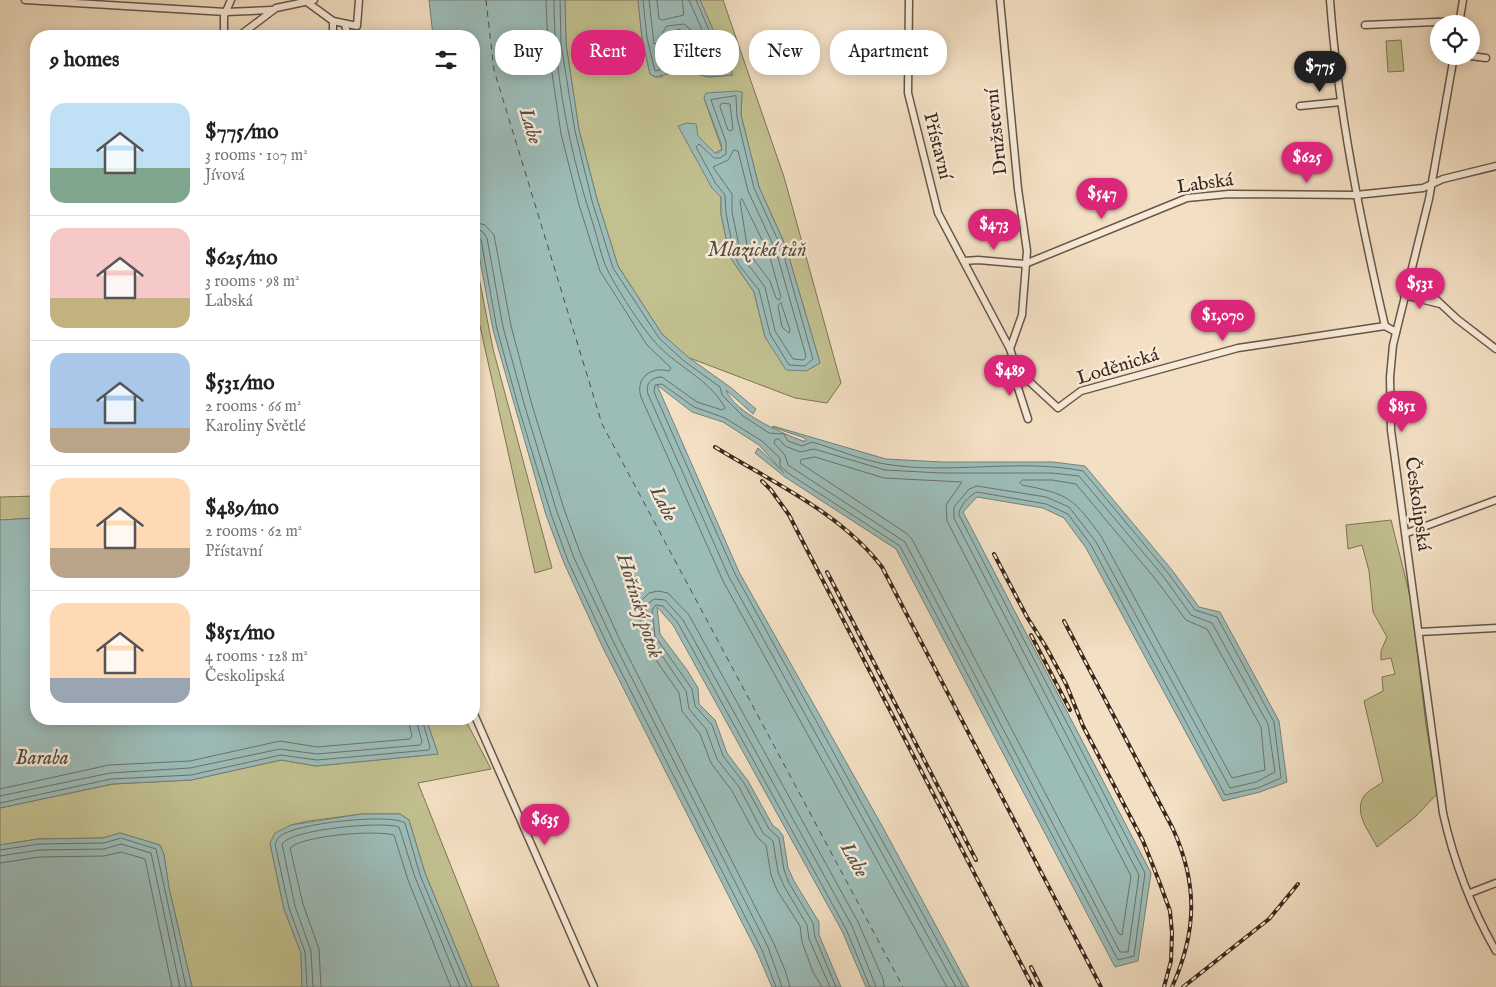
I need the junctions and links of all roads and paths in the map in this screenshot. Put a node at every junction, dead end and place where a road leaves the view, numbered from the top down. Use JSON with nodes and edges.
{"nodes":[{"id":1,"x":25,"y":0,"type":"edge"},
{"id":2,"x":35,"y":0,"type":"edge"},
{"id":3,"x":231,"y":0,"type":"edge"},
{"id":4,"x":359,"y":0,"type":"edge"},
{"id":5,"x":909,"y":0,"type":"edge"},
{"id":6,"x":1000,"y":0,"type":"edge"},
{"id":7,"x":1330,"y":0,"type":"edge"},
{"id":8,"x":1463,"y":0,"type":"edge"},
{"id":9,"x":310,"y":1,"type":"edge"},
{"id":10,"x":132,"y":3,"type":"edge"},
{"id":11,"x":272,"y":10,"type":"junction"},
{"id":12,"x":226,"y":12,"type":"junction"},
{"id":13,"x":1460,"y":15,"type":"edge"},
{"id":14,"x":333,"y":21,"type":"junction"},
{"id":15,"x":1430,"y":22,"type":"edge"},
{"id":16,"x":345,"y":25,"type":"junction"},
{"id":17,"x":1365,"y":25,"type":"dead end"},
{"id":18,"x":224,"y":30,"type":"edge"},
{"id":19,"x":250,"y":30,"type":"edge"},
{"id":20,"x":333,"y":30,"type":"edge"},
{"id":21,"x":346,"y":30,"type":"edge"},
{"id":22,"x":1480,"y":57,"type":"edge"},
{"id":23,"x":1486,"y":58,"type":"dead end"},
{"id":24,"x":1452,"y":65,"type":"edge"},
{"id":25,"x":1341,"y":102,"type":"junction"},
{"id":26,"x":1300,"y":106,"type":"dead end"},
{"id":27,"x":1496,"y":166,"type":"edge"},
{"id":28,"x":1432,"y":185,"type":"junction"},
{"id":29,"x":1356,"y":195,"type":"junction"},
{"id":30,"x":964,"y":261,"type":"junction"},
{"id":31,"x":1025,"y":264,"type":"junction"},
{"id":32,"x":1410,"y":275,"type":"junction"},
{"id":33,"x":1404,"y":295,"type":"junction"},
{"id":34,"x":1442,"y":304,"type":"junction"},
{"id":35,"x":1385,"y":326,"type":"junction"},
{"id":36,"x":1396,"y":332,"type":"junction"},
{"id":37,"x":1010,"y":349,"type":"junction"},
{"id":38,"x":1496,"y":349,"type":"edge"},
{"id":39,"x":1017,"y":370,"type":"junction"},
{"id":40,"x":1058,"y":408,"type":"joint"},
{"id":41,"x":1028,"y":419,"type":"dead end"},
{"id":42,"x":1496,"y":500,"type":"edge"},
{"id":43,"x":1406,"y":533,"type":"junction"},
{"id":44,"x":1496,"y":628,"type":"edge"},
{"id":45,"x":1419,"y":632,"type":"junction"},
{"id":46,"x":479,"y":725,"type":"edge"},
{"id":47,"x":1496,"y":883,"type":"edge"},
{"id":48,"x":1470,"y":893,"type":"junction"},
{"id":49,"x":1496,"y":951,"type":"edge"},
{"id":50,"x":594,"y":987,"type":"edge"}],
"edges":[{"from":1,"to":2,"type":"street"},
{"from":2,"to":10,"type":"street"},
{"from":3,"to":12,"type":"street"},
{"from":4,"to":16,"type":"street"},
{"from":5,"to":30,"type":"street","name":"Přístavní"},
{"from":6,"to":31,"type":"street","name":"Družstevní"},
{"from":7,"to":25,"type":"street"},
{"from":8,"to":13,"type":"street"},
{"from":9,"to":11,"type":"street"},
{"from":9,"to":14,"type":"street"},
{"from":10,"to":12,"type":"street"},
{"from":11,"to":12,"type":"street"},
{"from":11,"to":19,"type":"street"},
{"from":12,"to":18,"type":"street"},
{"from":14,"to":16,"type":"street"},
{"from":14,"to":20,"type":"street"},
{"from":15,"to":17,"type":"street"},
{"from":16,"to":21,"type":"street"},
{"from":22,"to":23,"type":"street"},
{"from":24,"to":28,"type":"street","name":"Českolipská"},
{"from":25,"to":26,"type":"street"},
{"from":25,"to":29,"type":"street"},
{"from":27,"to":28,"type":"street","name":"Labská"},
{"from":28,"to":29,"type":"street","name":"Labská"},
{"from":28,"to":32,"type":"street","name":"Českolipská"},
{"from":29,"to":31,"type":"street","name":"Labská"},
{"from":29,"to":35,"type":"street"},
{"from":30,"to":31,"type":"street","name":"Labská"},
{"from":30,"to":37,"type":"street","name":"Přístavní"},
{"from":31,"to":37,"type":"street","name":"Družstevní"},
{"from":32,"to":33,"type":"street","name":"Českolipská"},
{"from":32,"to":34,"type":"street"},
{"from":33,"to":34,"type":"street"},
{"from":33,"to":36,"type":"street","name":"Českolipská"},
{"from":34,"to":38,"type":"street"},
{"from":35,"to":36,"type":"street"},
{"from":35,"to":40,"type":"street","name":"Loděnická"},
{"from":36,"to":43,"type":"street","name":"Českolipská"},
{"from":37,"to":39,"type":"street","name":"Přístavní"},
{"from":39,"to":40,"type":"street","name":"Přístavní"},
{"from":39,"to":41,"type":"street","name":"Přístavní"},
{"from":42,"to":43,"type":"street"},
{"from":43,"to":45,"type":"street","name":"Českolipská"},
{"from":44,"to":45,"type":"street"},
{"from":45,"to":48,"type":"street","name":"Českolipská"},
{"from":46,"to":50,"type":"street"},
{"from":47,"to":48,"type":"street"},
{"from":48,"to":49,"type":"street","name":"Českolipská"}]}
